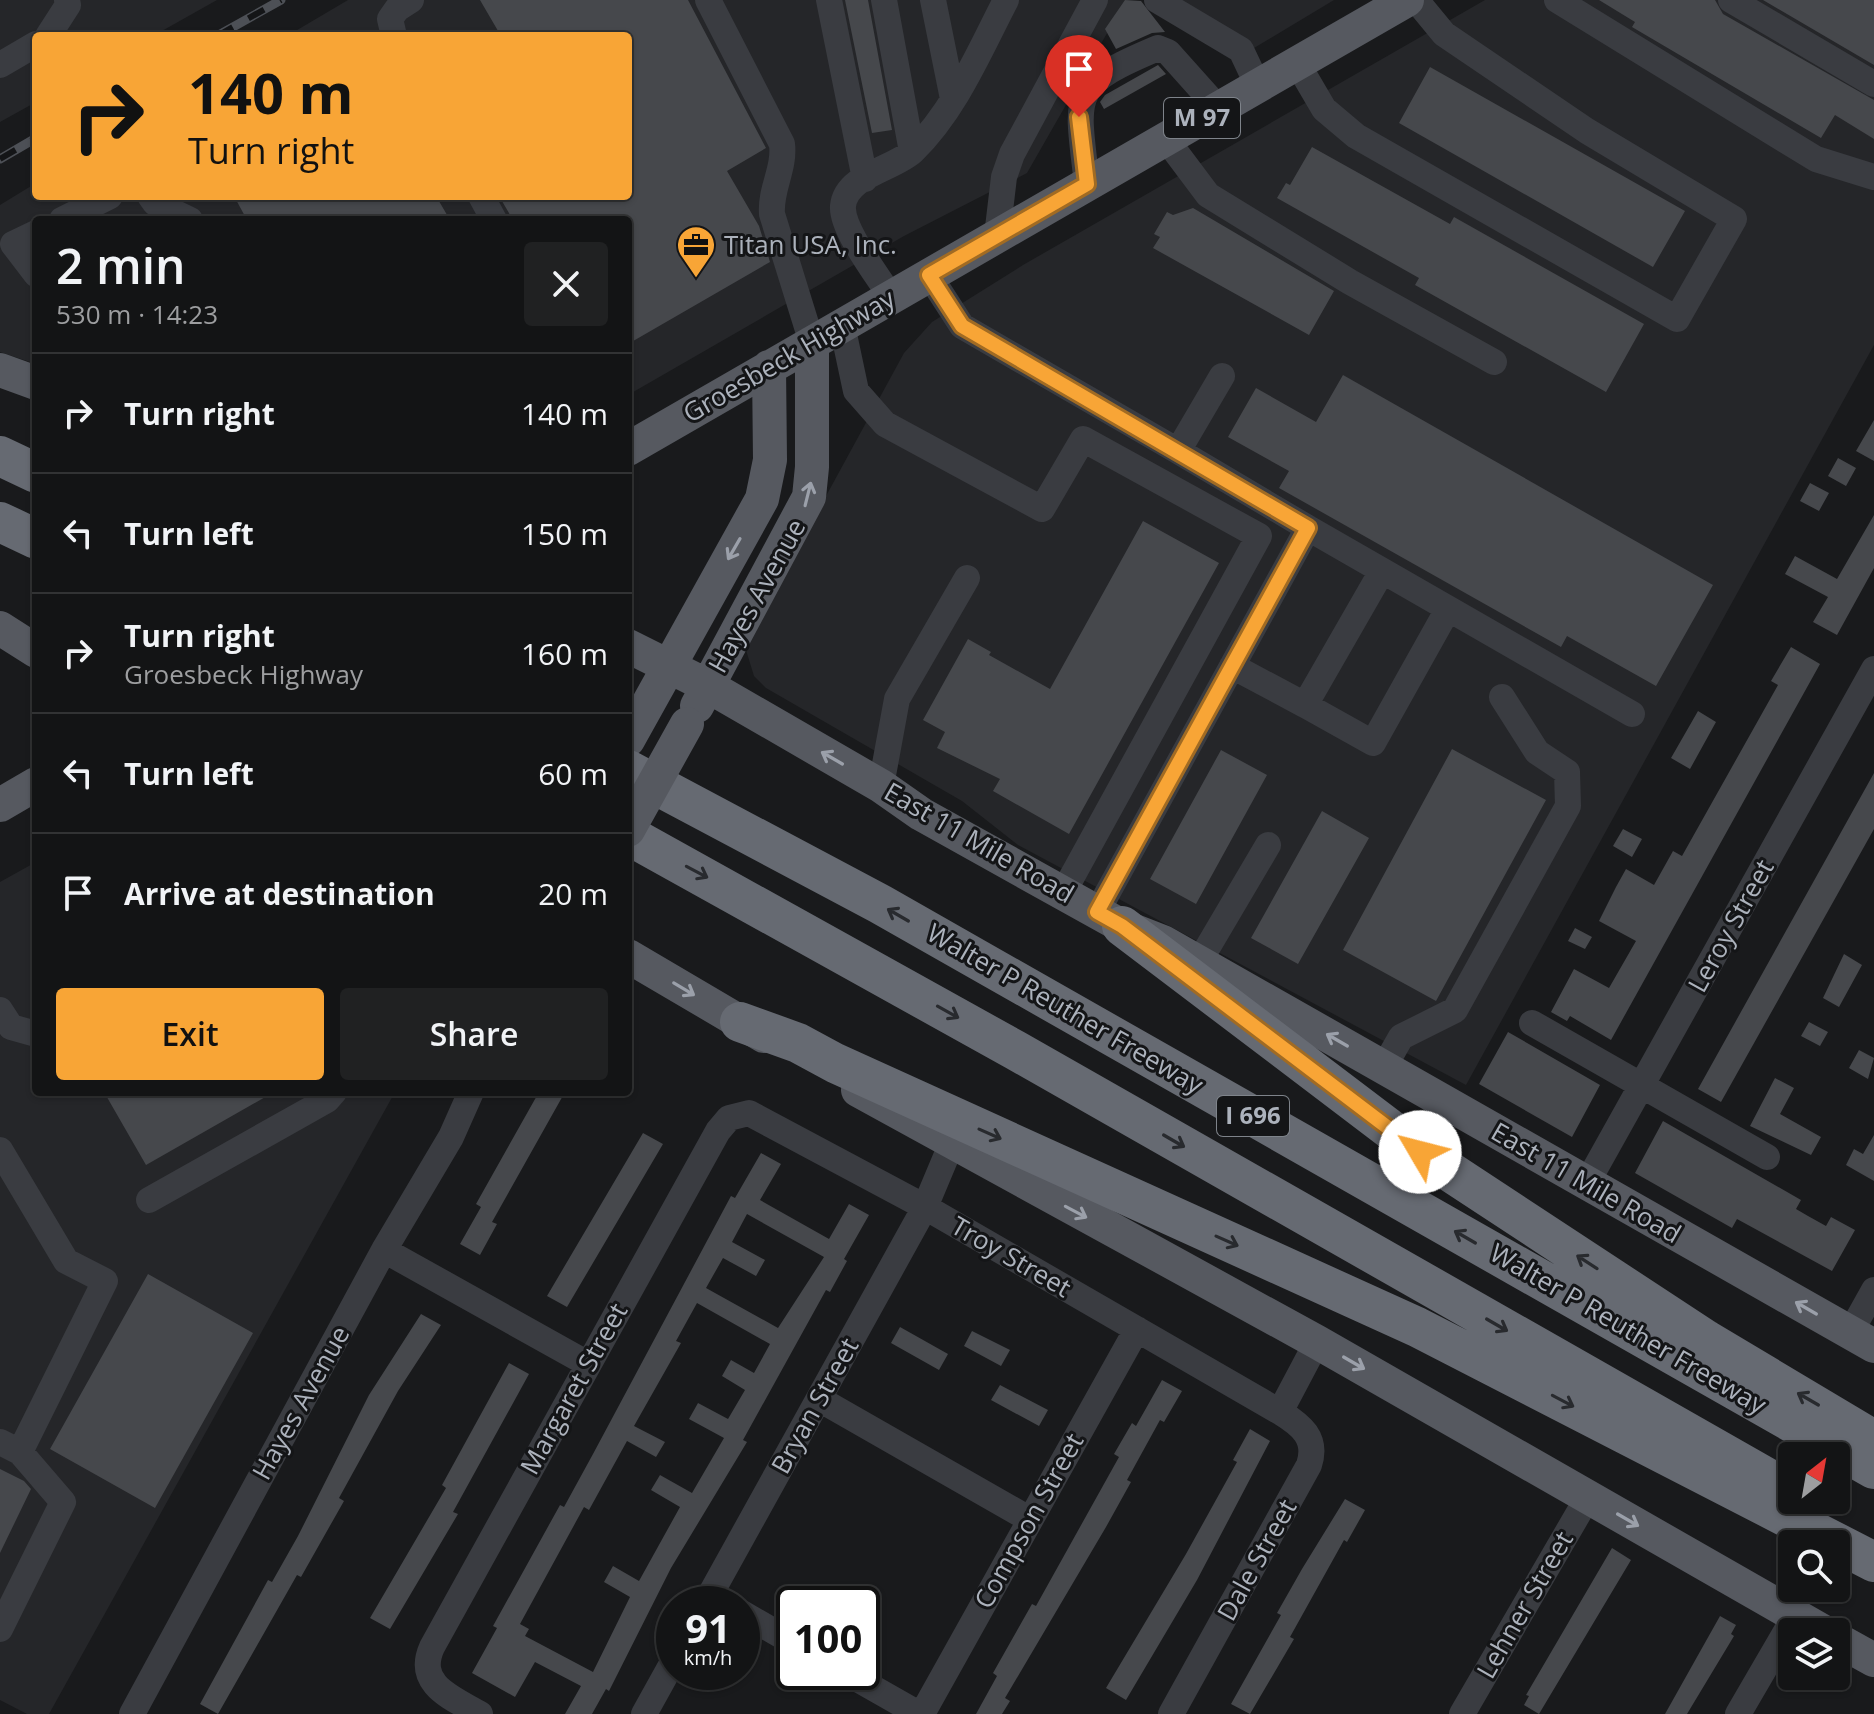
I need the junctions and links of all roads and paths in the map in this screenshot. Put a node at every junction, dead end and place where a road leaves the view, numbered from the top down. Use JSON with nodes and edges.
{"nodes":[{"id":1,"x":67,"y":0,"type":"edge"},
{"id":2,"x":411,"y":0,"type":"edge"},
{"id":3,"x":708,"y":0,"type":"edge"},
{"id":4,"x":829,"y":0,"type":"edge"},
{"id":5,"x":884,"y":0,"type":"edge"},
{"id":6,"x":933,"y":0,"type":"edge"},
{"id":7,"x":980,"y":0,"type":"edge"},
{"id":8,"x":1006,"y":0,"type":"edge"},
{"id":9,"x":1095,"y":0,"type":"edge"},
{"id":10,"x":1157,"y":0,"type":"edge"},
{"id":11,"x":1407,"y":0,"type":"edge"},
{"id":12,"x":1416,"y":0,"type":"edge"},
{"id":13,"x":1557,"y":0,"type":"edge"},
{"id":14,"x":1731,"y":0,"type":"edge"},
{"id":15,"x":991,"y":29,"type":"junction"},
{"id":16,"x":51,"y":32,"type":"edge"},
{"id":17,"x":393,"y":32,"type":"edge"},
{"id":18,"x":32,"y":46,"type":"edge"},
{"id":19,"x":1297,"y":63,"type":"junction"},
{"id":20,"x":0,"y":65,"type":"edge"},
{"id":21,"x":1874,"y":84,"type":"edge"},
{"id":22,"x":1258,"y":86,"type":"junction"},
{"id":23,"x":953,"y":99,"type":"junction"},
{"id":24,"x":1219,"y":109,"type":"junction"},
{"id":25,"x":1166,"y":139,"type":"junction"},
{"id":26,"x":912,"y":152,"type":"junction"},
{"id":27,"x":1874,"y":177,"type":"edge"},
{"id":28,"x":865,"y":179,"type":"junction"},
{"id":29,"x":1087,"y":184,"type":"junction"},
{"id":30,"x":102,"y":200,"type":"edge"},
{"id":31,"x":153,"y":200,"type":"edge"},
{"id":32,"x":70,"y":216,"type":"edge"},
{"id":33,"x":182,"y":216,"type":"edge"},
{"id":34,"x":32,"y":235,"type":"edge"},
{"id":35,"x":997,"y":236,"type":"junction"},
{"id":36,"x":32,"y":269,"type":"edge"},
{"id":37,"x":929,"y":275,"type":"junction"},
{"id":38,"x":891,"y":297,"type":"junction"},
{"id":39,"x":842,"y":325,"type":"junction"},
{"id":40,"x":812,"y":343,"type":"junction"},
{"id":41,"x":1494,"y":362,"type":"dead end"},
{"id":42,"x":769,"y":367,"type":"junction"},
{"id":43,"x":0,"y":370,"type":"edge"},
{"id":44,"x":1222,"y":376,"type":"dead end"},
{"id":45,"x":32,"y":382,"type":"edge"},
{"id":46,"x":632,"y":447,"type":"edge"},
{"id":47,"x":1178,"y":451,"type":"junction"},
{"id":48,"x":0,"y":456,"type":"edge"},
{"id":49,"x":32,"y":471,"type":"edge"},
{"id":50,"x":0,"y":522,"type":"edge"},
{"id":51,"x":1308,"y":528,"type":"junction"},
{"id":52,"x":32,"y":537,"type":"edge"},
{"id":53,"x":1382,"y":571,"type":"junction"},
{"id":54,"x":967,"y":578,"type":"dead end"},
{"id":55,"x":1448,"y":609,"type":"junction"},
{"id":56,"x":0,"y":628,"type":"edge"},
{"id":57,"x":0,"y":640,"type":"edge"},
{"id":58,"x":632,"y":648,"type":"edge"},
{"id":59,"x":32,"y":649,"type":"edge"},
{"id":60,"x":32,"y":650,"type":"edge"},
{"id":61,"x":669,"y":666,"type":"junction"},
{"id":62,"x":1232,"y":666,"type":"junction"},
{"id":63,"x":1874,"y":669,"type":"edge"},
{"id":64,"x":708,"y":686,"type":"junction"},
{"id":65,"x":1502,"y":697,"type":"dead end"},
{"id":66,"x":1305,"y":705,"type":"junction"},
{"id":67,"x":1632,"y":714,"type":"dead end"},
{"id":68,"x":632,"y":733,"type":"edge"},
{"id":69,"x":32,"y":771,"type":"edge"},
{"id":70,"x":632,"y":772,"type":"edge"},
{"id":71,"x":0,"y":777,"type":"edge"},
{"id":72,"x":32,"y":786,"type":"edge"},
{"id":73,"x":881,"y":786,"type":"junction"},
{"id":74,"x":0,"y":805,"type":"edge"},
{"id":75,"x":632,"y":825,"type":"edge"},
{"id":76,"x":632,"y":834,"type":"edge"},
{"id":77,"x":1268,"y":845,"type":"dead end"},
{"id":78,"x":1063,"y":893,"type":"junction"},
{"id":79,"x":1110,"y":919,"type":"junction"},
{"id":80,"x":632,"y":958,"type":"edge"},
{"id":81,"x":1199,"y":962,"type":"junction"},
{"id":82,"x":0,"y":1010,"type":"edge"},
{"id":83,"x":740,"y":1022,"type":"junction"},
{"id":84,"x":1532,"y":1023,"type":"dead end"},
{"id":85,"x":32,"y":1033,"type":"edge"},
{"id":86,"x":1384,"y":1067,"type":"junction"},
{"id":87,"x":1642,"y":1085,"type":"junction"},
{"id":88,"x":330,"y":1096,"type":"edge"},
{"id":89,"x":469,"y":1096,"type":"edge"},
{"id":90,"x":739,"y":1114,"type":"joint"},
{"id":91,"x":951,"y":1145,"type":"junction"},
{"id":92,"x":0,"y":1150,"type":"edge"},
{"id":93,"x":1767,"y":1157,"type":"dead end"},
{"id":94,"x":1587,"y":1183,"type":"junction"},
{"id":95,"x":10,"y":1191,"type":"edge"},
{"id":96,"x":149,"y":1200,"type":"dead end"},
{"id":97,"x":925,"y":1207,"type":"junction"},
{"id":98,"x":384,"y":1250,"type":"junction"},
{"id":99,"x":1874,"y":1290,"type":"edge"},
{"id":100,"x":1137,"y":1329,"type":"junction"},
{"id":101,"x":1862,"y":1340,"type":"edge"},
{"id":102,"x":1317,"y":1342,"type":"junction"},
{"id":103,"x":588,"y":1364,"type":"junction"},
{"id":104,"x":819,"y":1399,"type":"junction"},
{"id":105,"x":1280,"y":1412,"type":"junction"},
{"id":106,"x":1874,"y":1441,"type":"edge"},
{"id":107,"x":10,"y":1447,"type":"edge"},
{"id":108,"x":1874,"y":1469,"type":"edge"},
{"id":109,"x":1778,"y":1484,"type":"edge"},
{"id":110,"x":1588,"y":1497,"type":"junction"},
{"id":111,"x":1831,"y":1514,"type":"edge"},
{"id":112,"x":1029,"y":1519,"type":"junction"},
{"id":113,"x":1874,"y":1538,"type":"edge"},
{"id":114,"x":1874,"y":1562,"type":"edge"},
{"id":115,"x":722,"y":1586,"type":"edge"},
{"id":116,"x":1800,"y":1618,"type":"edge"},
{"id":117,"x":0,"y":1629,"type":"edge"},
{"id":118,"x":1850,"y":1647,"type":"edge"},
{"id":119,"x":1874,"y":1660,"type":"edge"},
{"id":120,"x":1778,"y":1664,"type":"edge"},
{"id":121,"x":657,"y":1690,"type":"edge"},
{"id":122,"x":877,"y":1690,"type":"edge"},
{"id":123,"x":1176,"y":1712,"type":"edge"},
{"id":124,"x":132,"y":1714,"type":"edge"},
{"id":125,"x":480,"y":1714,"type":"edge"},
{"id":126,"x":644,"y":1714,"type":"edge"},
{"id":127,"x":920,"y":1714,"type":"edge"},
{"id":128,"x":1462,"y":1714,"type":"edge"},
{"id":129,"x":1738,"y":1714,"type":"edge"}],
"edges":[{"from":1,"to":16,"type":"street"},
{"from":2,"to":17,"type":"street"},
{"from":3,"to":40,"type":"street"},
{"from":4,"to":28,"type":"street"},
{"from":5,"to":26,"type":"street"},
{"from":6,"to":23,"type":"street"},
{"from":7,"to":15,"type":"street"},
{"from":8,"to":15,"type":"street"},
{"from":9,"to":35,"type":"street"},
{"from":10,"to":22,"type":"street"},
{"from":11,"to":19,"type":"main road","name":"Groesbeck Highway","number":"M 97"},
{"from":12,"to":19,"type":"street"},
{"from":13,"to":27,"type":"street"},
{"from":14,"to":21,"type":"street"},
{"from":15,"to":23,"type":"street"},
{"from":18,"to":20,"type":"street"},
{"from":19,"to":22,"type":"main road","name":"Groesbeck Highway","number":"M 97"},
{"from":22,"to":24,"type":"main road","name":"Groesbeck Highway","number":"M 97"},
{"from":23,"to":26,"type":"street"},
{"from":24,"to":25,"type":"main road","name":"Groesbeck Highway","number":"M 97"},
{"from":24,"to":29,"type":"street"},
{"from":25,"to":29,"type":"main road","name":"Groesbeck Highway","number":"M 97"},
{"from":25,"to":41,"type":"street"},
{"from":26,"to":28,"type":"street"},
{"from":28,"to":38,"type":"street"},
{"from":29,"to":35,"type":"main road","name":"Groesbeck Highway","number":"M 97"},
{"from":30,"to":32,"type":"street"},
{"from":31,"to":33,"type":"street"},
{"from":34,"to":36,"type":"street"},
{"from":35,"to":37,"type":"main road","name":"Groesbeck Highway","number":"M 97"},
{"from":37,"to":38,"type":"main road","name":"Groesbeck Highway","number":"M 97"},
{"from":37,"to":47,"type":"street"},
{"from":38,"to":39,"type":"main road","name":"Groesbeck Highway","number":"M 97"},
{"from":39,"to":40,"type":"main road","name":"Groesbeck Highway","number":"M 97"},
{"from":39,"to":78,"type":"street"},
{"from":40,"to":42,"type":"main road","name":"Groesbeck Highway","number":"M 97"},
{"from":64,"to":40,"type":"main road","name":"Hayes Avenue","one_way":true},
{"from":42,"to":46,"type":"main road","name":"Groesbeck Highway","number":"M 97"},
{"from":42,"to":61,"type":"main road","name":"Hayes Avenue","one_way":true},
{"from":43,"to":45,"type":"main road"},
{"from":44,"to":47,"type":"street"},
{"from":47,"to":51,"type":"street"},
{"from":48,"to":49,"type":"highway"},
{"from":50,"to":52,"type":"highway"},
{"from":51,"to":53,"type":"street"},
{"from":51,"to":62,"type":"street"},
{"from":53,"to":55,"type":"street"},
{"from":53,"to":66,"type":"street"},
{"from":54,"to":73,"type":"street"},
{"from":55,"to":66,"type":"street"},
{"from":55,"to":67,"type":"street"},
{"from":56,"to":59,"type":"main road"},
{"from":57,"to":60,"type":"main road"},
{"from":58,"to":61,"type":"main road","name":"East 11 Mile Road"},
{"from":61,"to":64,"type":"main road","name":"East 11 Mile Road"},
{"from":61,"to":68,"type":"main road","name":"Hayes Avenue"},
{"from":62,"to":66,"type":"street"},
{"from":62,"to":79,"type":"street"},
{"from":63,"to":87,"type":"street","name":"Leroy Street"},
{"from":73,"to":64,"type":"main road","name":"East 11 Mile Road","one_way":true},
{"from":64,"to":75,"type":"main road","name":"Hayes Avenue","bridge":true},
{"from":65,"to":86,"type":"street"},
{"from":69,"to":71,"type":"main road"},
{"from":108,"to":70,"type":"highway","name":"Walter P Reuther Freeway","number":"I 696","one_way":true},
{"from":72,"to":74,"type":"main road"},
{"from":73,"to":78,"type":"main road","name":"East 11 Mile Road"},
{"from":76,"to":109,"type":"highway","number":"I 696","one_way":true},
{"from":77,"to":81,"type":"street"},
{"from":78,"to":79,"type":"main road","name":"East 11 Mile Road"},
{"from":79,"to":81,"type":"main road","name":"East 11 Mile Road"},
{"from":106,"to":79,"type":"highway","one_way":true},
{"from":80,"to":83,"type":"main road","one_way":true},
{"from":86,"to":81,"type":"main road","name":"East 11 Mile Road","one_way":true},
{"from":82,"to":85,"type":"street"},
{"from":83,"to":91,"type":"main road"},
{"from":83,"to":114,"type":"highway","one_way":true},
{"from":84,"to":87,"type":"street"},
{"from":86,"to":94,"type":"main road","name":"East 11 Mile Road"},
{"from":87,"to":93,"type":"street"},
{"from":87,"to":94,"type":"street","name":"Leroy Street"},
{"from":88,"to":96,"type":"street"},
{"from":89,"to":98,"type":"street","name":"Hayes Avenue"},
{"from":90,"to":97,"type":"street","name":"Troy Street"},
{"from":90,"to":103,"type":"street","name":"Margaret Street"},
{"from":91,"to":97,"type":"street","name":"Bryan Street"},
{"from":91,"to":102,"type":"main road","one_way":true},
{"from":92,"to":95,"type":"street"},
{"from":101,"to":94,"type":"main road","name":"East 11 Mile Road","one_way":true},
{"from":95,"to":107,"type":"street"},
{"from":97,"to":100,"type":"street","name":"Troy Street"},
{"from":97,"to":104,"type":"street","name":"Bryan Street"},
{"from":98,"to":103,"type":"street"},
{"from":98,"to":124,"type":"street","name":"Hayes Avenue"},
{"from":99,"to":101,"type":"street"},
{"from":100,"to":105,"type":"street","name":"Troy Street"},
{"from":100,"to":112,"type":"street","name":"Compson Street"},
{"from":102,"to":105,"type":"street"},
{"from":102,"to":110,"type":"main road","one_way":true},
{"from":103,"to":125,"type":"street","name":"Margaret Street"},
{"from":104,"to":112,"type":"street"},
{"from":104,"to":115,"type":"street","name":"Bryan Street"},
{"from":105,"to":123,"type":"street","name":"Dale Street"},
{"from":107,"to":117,"type":"street"},
{"from":110,"to":116,"type":"main road","one_way":true},
{"from":110,"to":128,"type":"street","name":"Lehner Street"},
{"from":111,"to":113,"type":"highway"},
{"from":112,"to":127,"type":"street","name":"Compson Street"},
{"from":118,"to":119,"type":"main road"},
{"from":120,"to":129,"type":"street"},
{"from":121,"to":126,"type":"street"},
{"from":122,"to":127,"type":"street"}]}
